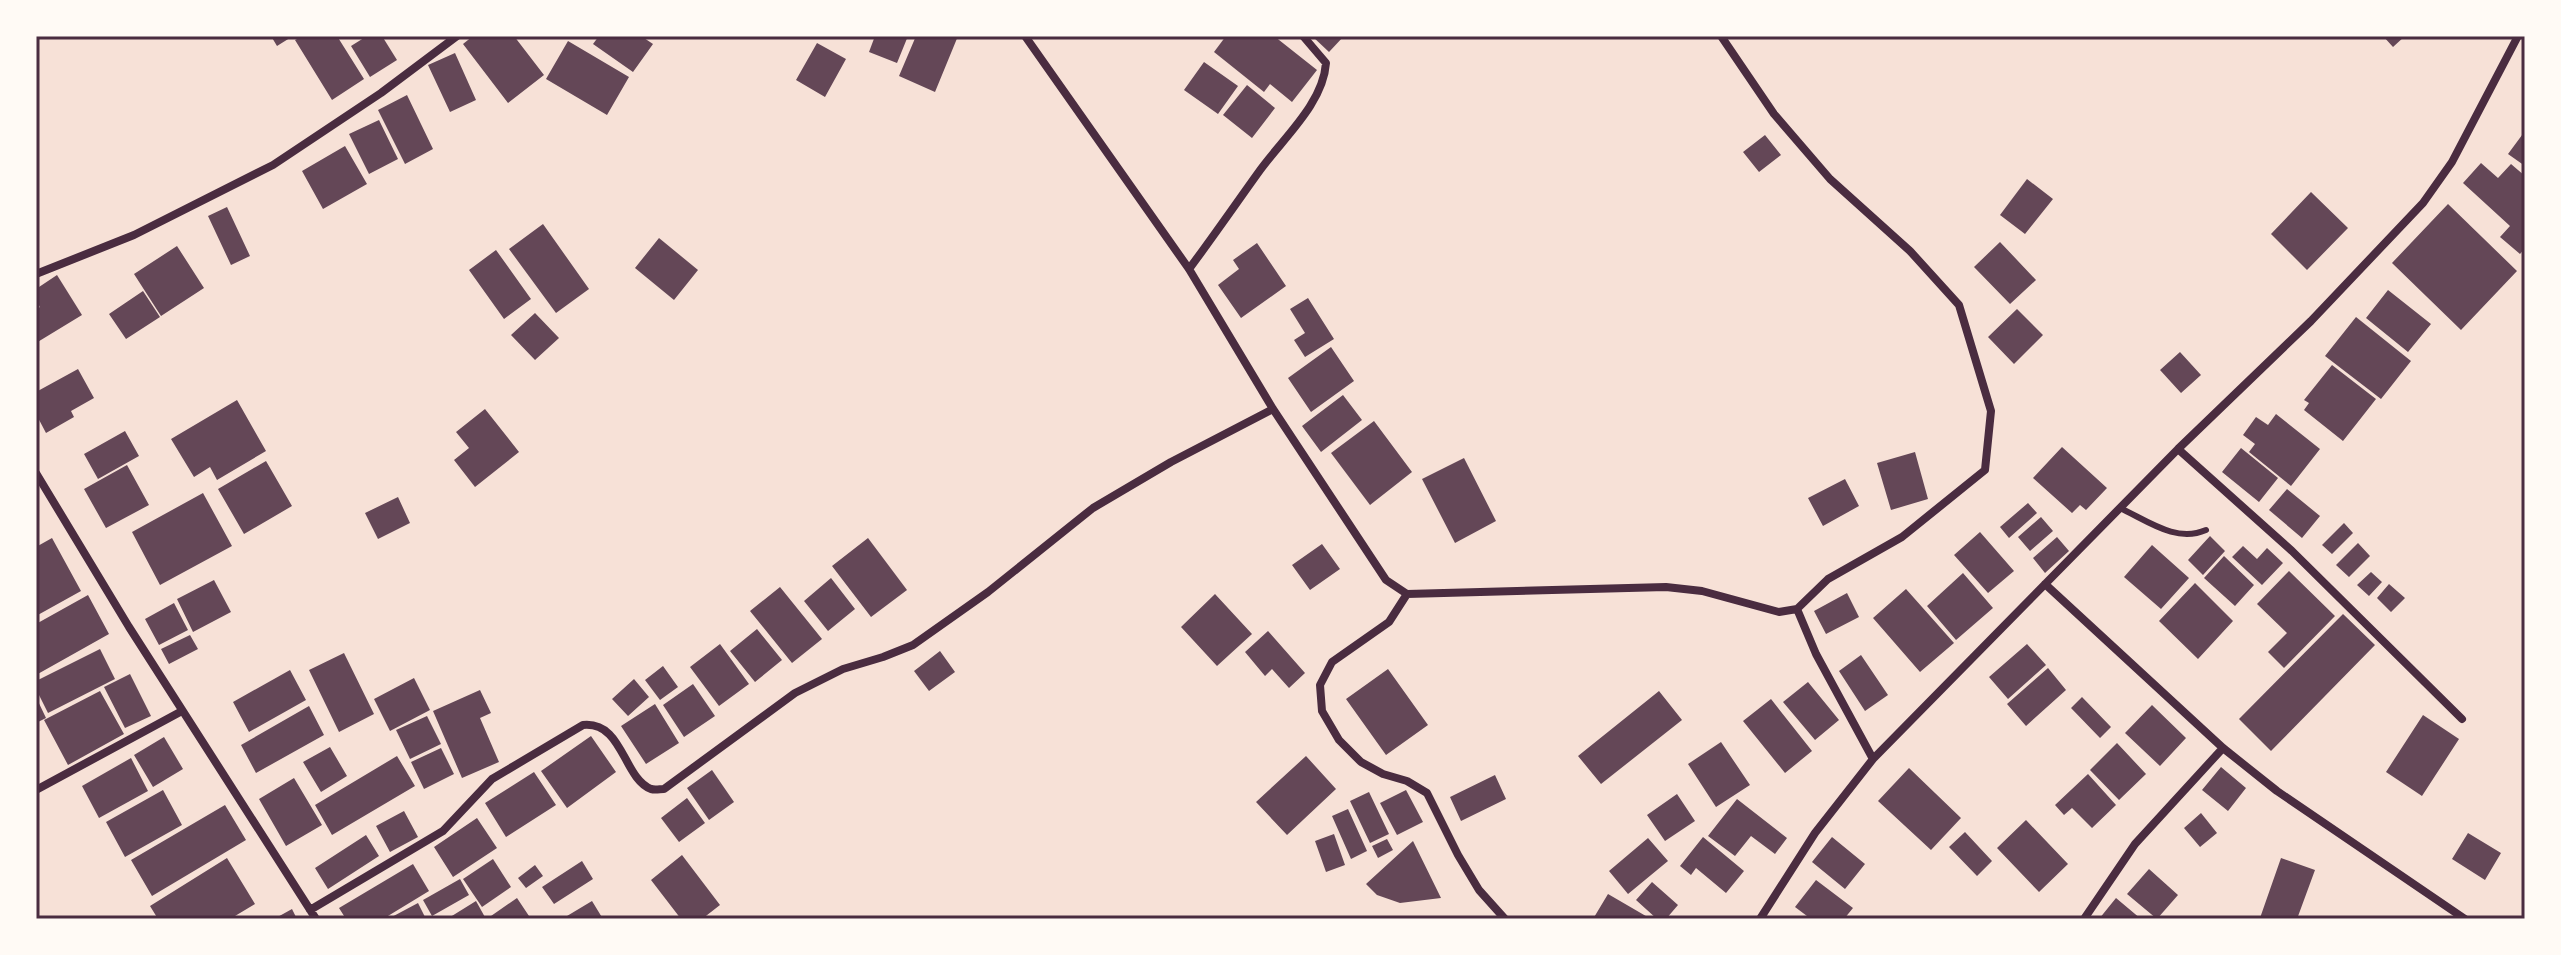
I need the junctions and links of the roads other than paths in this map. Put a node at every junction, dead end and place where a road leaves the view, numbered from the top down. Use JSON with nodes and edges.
{"nodes":[{"id":1,"x":457,"y":36,"type":"edge"},
{"id":2,"x":1025,"y":36,"type":"edge"},
{"id":3,"x":1303,"y":36,"type":"edge"},
{"id":4,"x":1721,"y":36,"type":"edge"},
{"id":5,"x":2518,"y":36,"type":"edge"},
{"id":6,"x":1189,"y":269,"type":"junction"},
{"id":7,"x":36,"y":274,"type":"edge"},
{"id":8,"x":1273,"y":409,"type":"junction"},
{"id":9,"x":2178,"y":449,"type":"junction"},
{"id":10,"x":36,"y":473,"type":"edge"},
{"id":11,"x":2120,"y":508,"type":"junction"},
{"id":12,"x":2206,"y":530,"type":"dead end"},
{"id":13,"x":2045,"y":584,"type":"junction"},
{"id":14,"x":1407,"y":594,"type":"junction"},
{"id":15,"x":1797,"y":609,"type":"junction"},
{"id":16,"x":182,"y":711,"type":"junction"},
{"id":17,"x":2462,"y":719,"type":"dead end"},
{"id":18,"x":2223,"y":748,"type":"junction"},
{"id":19,"x":1873,"y":759,"type":"junction"},
{"id":20,"x":36,"y":790,"type":"edge"},
{"id":21,"x":310,"y":910,"type":"junction"},
{"id":22,"x":316,"y":919,"type":"edge"},
{"id":23,"x":1505,"y":919,"type":"edge"},
{"id":24,"x":1760,"y":919,"type":"edge"},
{"id":25,"x":2084,"y":919,"type":"edge"},
{"id":26,"x":2465,"y":919,"type":"edge"}],
"edges":[{"from":1,"to":7,"type":"street"},
{"from":2,"to":6,"type":"street"},
{"from":3,"to":6,"type":"street"},
{"from":4,"to":15,"type":"street"},
{"from":5,"to":9,"type":"street"},
{"from":6,"to":8,"type":"street"},
{"from":8,"to":14,"type":"street"},
{"from":8,"to":21,"type":"street"},
{"from":9,"to":11,"type":"street"},
{"from":9,"to":17,"type":"street"},
{"from":10,"to":16,"type":"street"},
{"from":11,"to":12,"type":"lane"},
{"from":11,"to":13,"type":"street"},
{"from":13,"to":18,"type":"street"},
{"from":13,"to":19,"type":"street"},
{"from":14,"to":15,"type":"street"},
{"from":14,"to":23,"type":"street"},
{"from":15,"to":19,"type":"street"},
{"from":16,"to":20,"type":"street"},
{"from":16,"to":21,"type":"street"},
{"from":18,"to":25,"type":"street"},
{"from":18,"to":26,"type":"street"},
{"from":19,"to":24,"type":"street"},
{"from":21,"to":22,"type":"street"}]}
